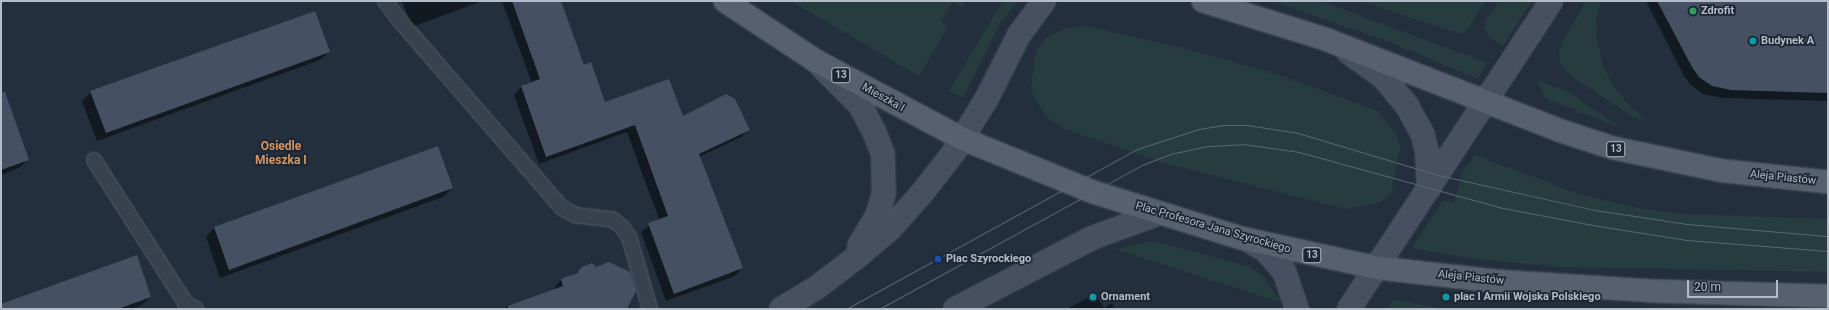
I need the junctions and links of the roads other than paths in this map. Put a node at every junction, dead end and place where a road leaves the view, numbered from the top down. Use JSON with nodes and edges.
{"nodes":[{"id":1,"x":385,"y":1,"type":"edge"},
{"id":2,"x":725,"y":1,"type":"edge"},
{"id":3,"x":1044,"y":1,"type":"edge"},
{"id":4,"x":1203,"y":1,"type":"edge"},
{"id":5,"x":1550,"y":1,"type":"edge"},
{"id":6,"x":1325,"y":39,"type":"junction"},
{"id":7,"x":816,"y":61,"type":"junction"},
{"id":8,"x":1485,"y":102,"type":"junction"},
{"id":9,"x":963,"y":139,"type":"junction"},
{"id":10,"x":94,"y":160,"type":"dead end"},
{"id":11,"x":1828,"y":182,"type":"edge"},
{"id":12,"x":1429,"y":189,"type":"junction"},
{"id":13,"x":1157,"y":214,"type":"junction"},
{"id":14,"x":1247,"y":240,"type":"junction"},
{"id":15,"x":1378,"y":268,"type":"junction"},
{"id":16,"x":839,"y":272,"type":"junction"},
{"id":17,"x":1828,"y":296,"type":"edge"},
{"id":18,"x":196,"y":309,"type":"edge"},
{"id":19,"x":650,"y":309,"type":"edge"},
{"id":20,"x":782,"y":309,"type":"edge"},
{"id":21,"x":954,"y":309,"type":"edge"},
{"id":22,"x":1297,"y":309,"type":"edge"},
{"id":23,"x":1349,"y":309,"type":"edge"}],
"edges":[{"from":1,"to":19,"type":"lane"},
{"from":2,"to":7,"type":"main road","name":"Mieszka I","number":"13"},
{"from":3,"to":9,"type":"street"},
{"from":4,"to":6,"type":"main road","number":"13"},
{"from":5,"to":8,"type":"street"},
{"from":6,"to":8,"type":"main road","number":"13"},
{"from":6,"to":12,"type":"street"},
{"from":7,"to":9,"type":"main road","name":"Mieszka I","number":"13"},
{"from":7,"to":16,"type":"street"},
{"from":8,"to":11,"type":"main road","name":"Aleja Piastów","number":"13"},
{"from":8,"to":12,"type":"street"},
{"from":9,"to":13,"type":"main road","name":"Plac Profesora Jana Szyrockiego","number":"13"},
{"from":9,"to":16,"type":"street"},
{"from":10,"to":18,"type":"lane"},
{"from":12,"to":15,"type":"street"},
{"from":13,"to":14,"type":"main road","name":"Plac Profesora Jana Szyrockiego","number":"13"},
{"from":13,"to":21,"type":"street"},
{"from":14,"to":15,"type":"main road","name":"Plac Profesora Jana Szyrockiego","number":"13"},
{"from":14,"to":22,"type":"street"},
{"from":15,"to":17,"type":"main road","name":"Aleja Piastów","number":"13"},
{"from":15,"to":23,"type":"street"},
{"from":16,"to":20,"type":"street"}]}
